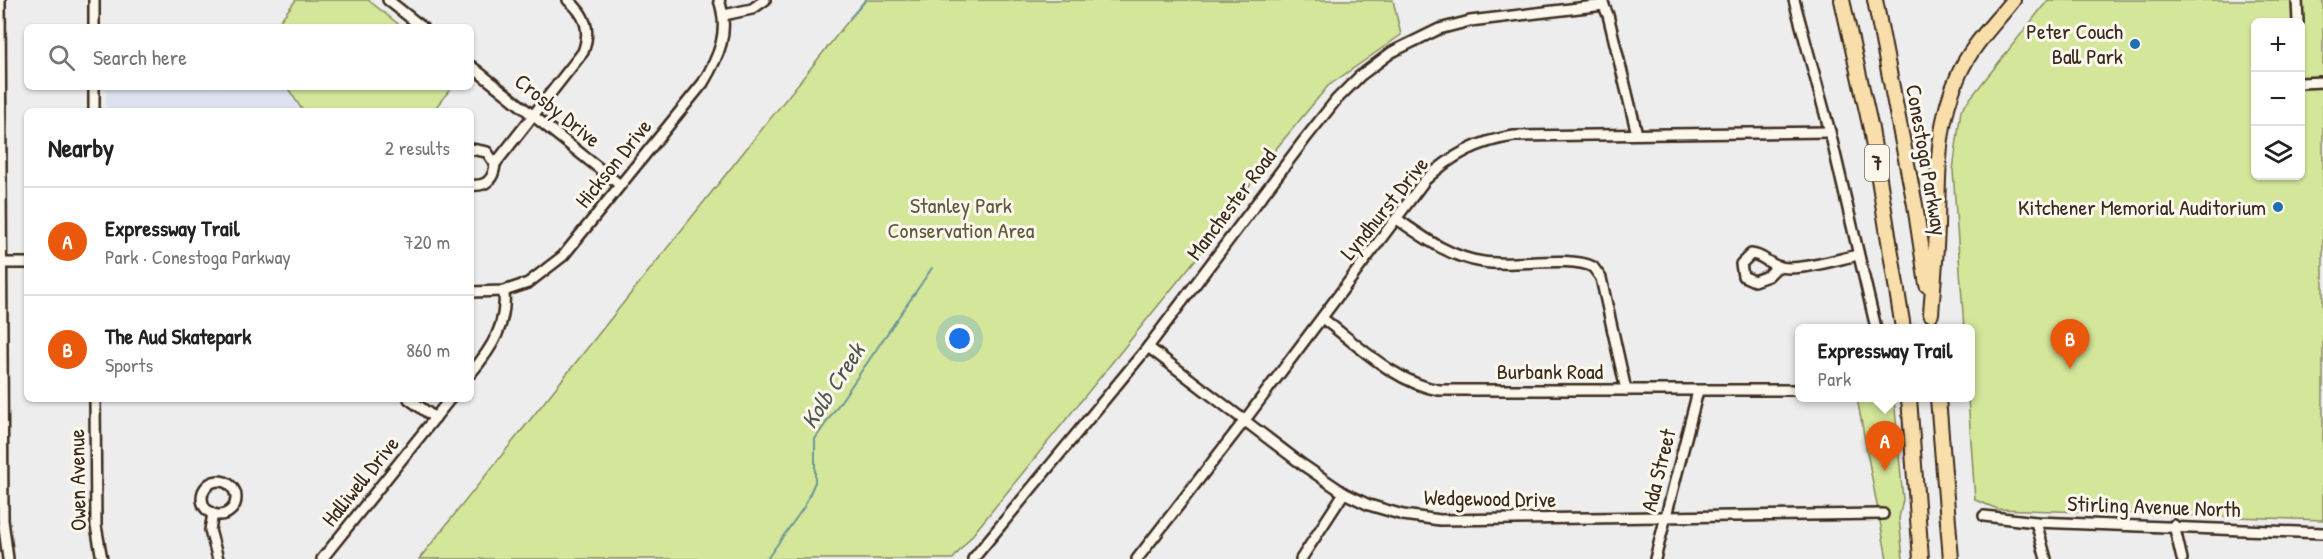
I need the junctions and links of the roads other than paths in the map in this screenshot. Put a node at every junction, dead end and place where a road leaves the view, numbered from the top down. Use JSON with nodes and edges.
{"nodes":[{"id":1,"x":0,"y":0,"type":"edge"},
{"id":2,"x":94,"y":0,"type":"edge"},
{"id":3,"x":388,"y":0,"type":"edge"},
{"id":4,"x":568,"y":0,"type":"edge"},
{"id":5,"x":719,"y":0,"type":"edge"},
{"id":6,"x":765,"y":0,"type":"edge"},
{"id":7,"x":1794,"y":0,"type":"edge"},
{"id":8,"x":1842,"y":0,"type":"edge"},
{"id":9,"x":1875,"y":0,"type":"edge"},
{"id":10,"x":2013,"y":0,"type":"edge"},
{"id":11,"x":2297,"y":0,"type":"edge"},
{"id":12,"x":1602,"y":3,"type":"edge"},
{"id":13,"x":724,"y":15,"type":"junction"},
{"id":14,"x":2298,"y":18,"type":"edge"},
{"id":15,"x":94,"y":24,"type":"edge"},
{"id":16,"x":418,"y":24,"type":"edge"},
{"id":17,"x":474,"y":68,"type":"edge"},
{"id":18,"x":2323,"y":82,"type":"edge"},
{"id":19,"x":2305,"y":83,"type":"edge"},
{"id":20,"x":94,"y":90,"type":"edge"},
{"id":21,"x":94,"y":108,"type":"edge"},
{"id":22,"x":533,"y":115,"type":"junction"},
{"id":23,"x":1830,"y":132,"type":"junction"},
{"id":24,"x":1637,"y":134,"type":"junction"},
{"id":25,"x":474,"y":150,"type":"edge"},
{"id":26,"x":495,"y":165,"type":"junction"},
{"id":27,"x":474,"y":185,"type":"edge"},
{"id":28,"x":620,"y":185,"type":"junction"},
{"id":29,"x":1396,"y":219,"type":"junction"},
{"id":30,"x":1858,"y":255,"type":"junction"},
{"id":31,"x":3,"y":263,"type":"junction"},
{"id":32,"x":24,"y":263,"type":"edge"},
{"id":33,"x":1777,"y":267,"type":"dead end"},
{"id":34,"x":504,"y":291,"type":"junction"},
{"id":35,"x":474,"y":292,"type":"edge"},
{"id":36,"x":1931,"y":314,"type":"junction"},
{"id":37,"x":1322,"y":318,"type":"junction"},
{"id":38,"x":1875,"y":324,"type":"edge"},
{"id":39,"x":1902,"y":324,"type":"edge"},
{"id":40,"x":1932,"y":324,"type":"edge"},
{"id":41,"x":1,"y":347,"type":"edge"},
{"id":42,"x":1148,"y":347,"type":"junction"},
{"id":43,"x":474,"y":369,"type":"edge"},
{"id":44,"x":1626,"y":390,"type":"junction"},
{"id":45,"x":1795,"y":390,"type":"edge"},
{"id":46,"x":1698,"y":391,"type":"junction"},
{"id":47,"x":95,"y":402,"type":"edge"},
{"id":48,"x":413,"y":402,"type":"edge"},
{"id":49,"x":448,"y":402,"type":"edge"},
{"id":50,"x":1909,"y":402,"type":"edge"},
{"id":51,"x":1938,"y":402,"type":"edge"},
{"id":52,"x":435,"y":418,"type":"junction"},
{"id":53,"x":1245,"y":420,"type":"junction"},
{"id":54,"x":1344,"y":493,"type":"junction"},
{"id":55,"x":213,"y":514,"type":"dead end"},
{"id":56,"x":1883,"y":514,"type":"dead end"},
{"id":57,"x":1984,"y":516,"type":"dead end"},
{"id":58,"x":1666,"y":518,"type":"junction"},
{"id":59,"x":2036,"y":522,"type":"junction"},
{"id":60,"x":2175,"y":525,"type":"junction"},
{"id":61,"x":2323,"y":533,"type":"edge"},
{"id":62,"x":8,"y":559,"type":"edge"},
{"id":63,"x":102,"y":559,"type":"edge"},
{"id":64,"x":218,"y":559,"type":"edge"},
{"id":65,"x":322,"y":559,"type":"edge"},
{"id":66,"x":973,"y":559,"type":"edge"},
{"id":67,"x":1137,"y":559,"type":"edge"},
{"id":68,"x":1301,"y":559,"type":"edge"},
{"id":69,"x":1655,"y":559,"type":"edge"},
{"id":70,"x":1921,"y":559,"type":"edge"},
{"id":71,"x":1951,"y":559,"type":"edge"},
{"id":72,"x":2046,"y":559,"type":"edge"},
{"id":73,"x":2182,"y":559,"type":"edge"}],
"edges":[{"from":1,"to":31,"type":"street"},
{"from":2,"to":15,"type":"street"},
{"from":3,"to":16,"type":"street"},
{"from":4,"to":22,"type":"street"},
{"from":5,"to":13,"type":"street","name":"Hickson Drive"},
{"from":6,"to":13,"type":"street"},
{"from":7,"to":23,"type":"street"},
{"from":8,"to":39,"type":"highway","number":"7"},
{"from":9,"to":36,"type":"highway","name":"Conestoga Parkway","number":"7"},
{"from":10,"to":36,"type":"highway"},
{"from":11,"to":14,"type":"street"},
{"from":12,"to":24,"type":"street"},
{"from":12,"to":42,"type":"street","name":"Manchester Road"},
{"from":13,"to":28,"type":"street","name":"Hickson Drive"},
{"from":17,"to":22,"type":"street","name":"Crosby Drive"},
{"from":18,"to":19,"type":"street"},
{"from":20,"to":21,"type":"street"},
{"from":22,"to":26,"type":"street"},
{"from":22,"to":28,"type":"street","name":"Crosby Drive"},
{"from":23,"to":24,"type":"street","name":"Lyndhurst Drive"},
{"from":23,"to":30,"type":"street"},
{"from":24,"to":29,"type":"street","name":"Lyndhurst Drive"},
{"from":25,"to":26,"type":"street"},
{"from":26,"to":27,"type":"street"},
{"from":28,"to":34,"type":"street","name":"Hickson Drive"},
{"from":29,"to":37,"type":"street","name":"Lyndhurst Drive"},
{"from":29,"to":44,"type":"street"},
{"from":30,"to":33,"type":"street"},
{"from":30,"to":38,"type":"street"},
{"from":31,"to":32,"type":"street"},
{"from":31,"to":41,"type":"street"},
{"from":34,"to":35,"type":"street","name":"Hickson Drive"},
{"from":34,"to":43,"type":"street"},
{"from":36,"to":40,"type":"highway","name":"Conestoga Parkway","number":"7"},
{"from":37,"to":44,"type":"street","name":"Burbank Road"},
{"from":37,"to":53,"type":"street","name":"Lyndhurst Drive"},
{"from":41,"to":62,"type":"street"},
{"from":42,"to":53,"type":"street","name":"Wedgewood Drive"},
{"from":42,"to":66,"type":"street","name":"Manchester Road"},
{"from":44,"to":46,"type":"street","name":"Burbank Road"},
{"from":45,"to":46,"type":"street","name":"Burbank Road"},
{"from":46,"to":58,"type":"street","name":"Ada Street"},
{"from":47,"to":63,"type":"street","name":"Owen Avenue"},
{"from":48,"to":52,"type":"street"},
{"from":49,"to":52,"type":"street","name":"Halliwell Drive"},
{"from":50,"to":70,"type":"highway"},
{"from":51,"to":71,"type":"highway"},
{"from":52,"to":65,"type":"street","name":"Halliwell Drive"},
{"from":53,"to":54,"type":"street","name":"Wedgewood Drive"},
{"from":53,"to":67,"type":"street","name":"Lyndhurst Drive"},
{"from":54,"to":58,"type":"street","name":"Wedgewood Drive"},
{"from":54,"to":68,"type":"street"},
{"from":55,"to":64,"type":"street"},
{"from":56,"to":58,"type":"street","name":"Wedgewood Drive"},
{"from":57,"to":59,"type":"street","name":"Stirling Avenue North"},
{"from":58,"to":69,"type":"street","name":"Ada Street"},
{"from":59,"to":60,"type":"street","name":"Stirling Avenue North"},
{"from":59,"to":72,"type":"street"},
{"from":60,"to":61,"type":"street","name":"Stirling Avenue North"},
{"from":60,"to":73,"type":"street"}]}
